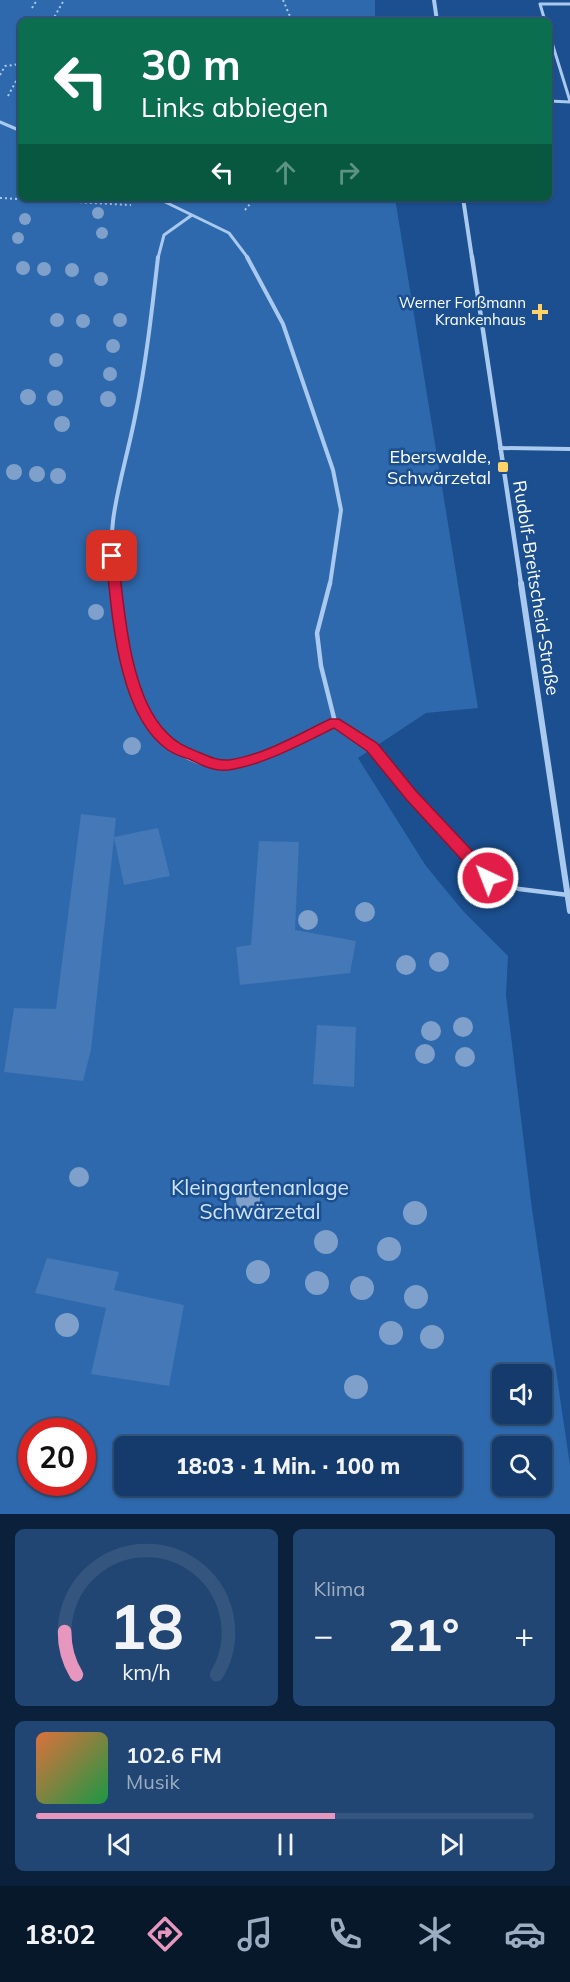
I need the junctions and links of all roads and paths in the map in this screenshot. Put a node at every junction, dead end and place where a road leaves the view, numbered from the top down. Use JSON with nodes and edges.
{"nodes":[{"id":1,"x":37,"y":0,"type":"edge"},
{"id":2,"x":64,"y":0,"type":"edge"},
{"id":3,"x":283,"y":0,"type":"edge"},
{"id":4,"x":434,"y":0,"type":"edge"},
{"id":5,"x":570,"y":4,"type":"edge"},
{"id":6,"x":32,"y":8,"type":"dead end"},
{"id":7,"x":54,"y":18,"type":"edge"},
{"id":8,"x":291,"y":18,"type":"edge"},
{"id":9,"x":437,"y":18,"type":"edge"},
{"id":10,"x":544,"y":18,"type":"edge"},
{"id":11,"x":552,"y":43,"type":"edge"},
{"id":12,"x":18,"y":64,"type":"edge"},
{"id":13,"x":0,"y":75,"type":"edge"},
{"id":14,"x":18,"y":77,"type":"edge"},
{"id":15,"x":5,"y":100,"type":"dead end"},
{"id":16,"x":552,"y":101,"type":"edge"},
{"id":17,"x":570,"y":101,"type":"edge"},
{"id":18,"x":0,"y":122,"type":"edge"},
{"id":19,"x":18,"y":130,"type":"edge"},
{"id":20,"x":0,"y":198,"type":"edge"},
{"id":21,"x":18,"y":199,"type":"edge"},
{"id":22,"x":61,"y":201,"type":"edge"},
{"id":23,"x":164,"y":201,"type":"edge"},
{"id":24,"x":463,"y":201,"type":"edge"},
{"id":25,"x":169,"y":204,"type":"junction"},
{"id":26,"x":192,"y":215,"type":"junction"},
{"id":27,"x":500,"y":447,"type":"junction"},
{"id":28,"x":570,"y":448,"type":"edge"},
{"id":29,"x":335,"y":722,"type":"junction"},
{"id":30,"x":568,"y":895,"type":"junction"},
{"id":31,"x":570,"y":911,"type":"edge"}],
"edges":[{"from":1,"to":6,"type":"path"},
{"from":2,"to":7,"type":"path"},
{"from":3,"to":8,"type":"path"},
{"from":4,"to":9,"type":"street"},
{"from":5,"to":10,"type":"lane"},
{"from":11,"to":17,"type":"lane"},
{"from":12,"to":13,"type":"path"},
{"from":14,"to":15,"type":"path"},
{"from":16,"to":17,"type":"lane"},
{"from":18,"to":19,"type":"lane"},
{"from":20,"to":21,"type":"path"},
{"from":22,"to":25,"type":"path"},
{"from":23,"to":25,"type":"lane"},
{"from":24,"to":27,"type":"street","name":"Rudolf-Breitscheid-Straße"},
{"from":25,"to":26,"type":"lane"},
{"from":26,"to":29,"type":"lane"},
{"from":26,"to":29,"type":"lane"},
{"from":27,"to":28,"type":"lane"},
{"from":27,"to":30,"type":"street","name":"Rudolf-Breitscheid-Straße"},
{"from":29,"to":30,"type":"lane"},
{"from":30,"to":31,"type":"street","name":"Rudolf-Breitscheid-Straße"}]}
